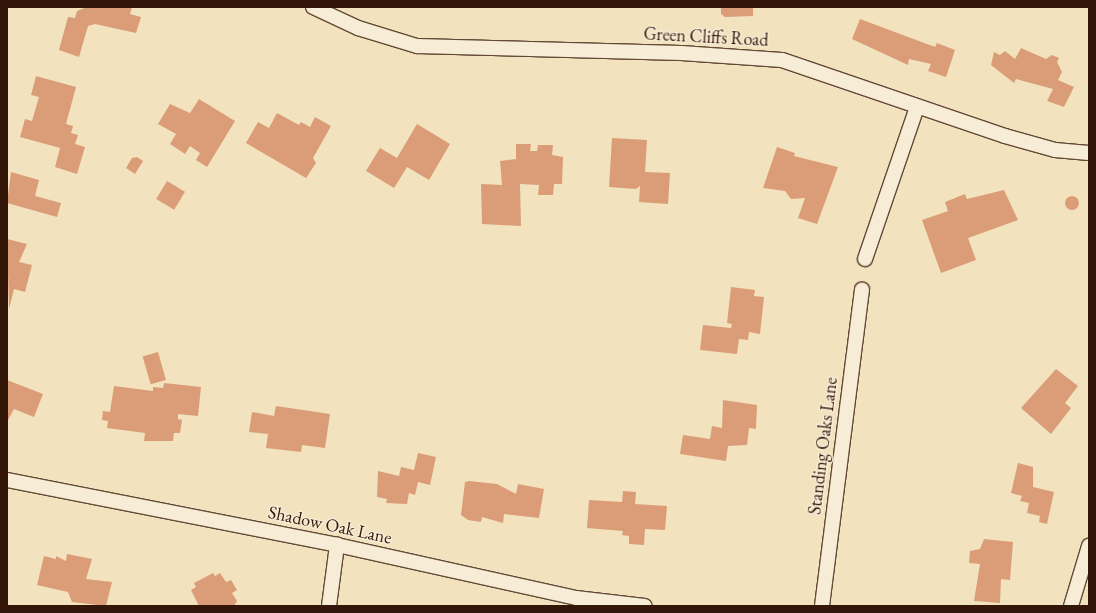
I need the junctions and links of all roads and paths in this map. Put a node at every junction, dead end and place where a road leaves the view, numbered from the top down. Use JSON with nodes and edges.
{"nodes":[{"id":1,"x":314,"y":7,"type":"edge"},
{"id":2,"x":917,"y":107,"type":"junction"},
{"id":3,"x":1089,"y":153,"type":"edge"},
{"id":4,"x":865,"y":259,"type":"dead end"},
{"id":5,"x":862,"y":290,"type":"dead end"},
{"id":6,"x":7,"y":480,"type":"edge"},
{"id":7,"x":337,"y":545,"type":"junction"},
{"id":8,"x":1089,"y":546,"type":"edge"},
{"id":9,"x":329,"y":606,"type":"edge"},
{"id":10,"x":645,"y":606,"type":"edge"},
{"id":11,"x":822,"y":606,"type":"edge"},
{"id":12,"x":1071,"y":606,"type":"edge"}],
"edges":[{"from":1,"to":2,"type":"street","name":"Green Cliffs Road"},
{"from":2,"to":3,"type":"street","name":"Green Cliffs Road"},
{"from":2,"to":4,"type":"street"},
{"from":5,"to":11,"type":"street","name":"Standing Oaks Lane"},
{"from":6,"to":7,"type":"street","name":"Shadow Oak Lane"},
{"from":7,"to":9,"type":"street"},
{"from":7,"to":10,"type":"street","name":"Shadow Oak Lane"},
{"from":8,"to":12,"type":"street"}]}
